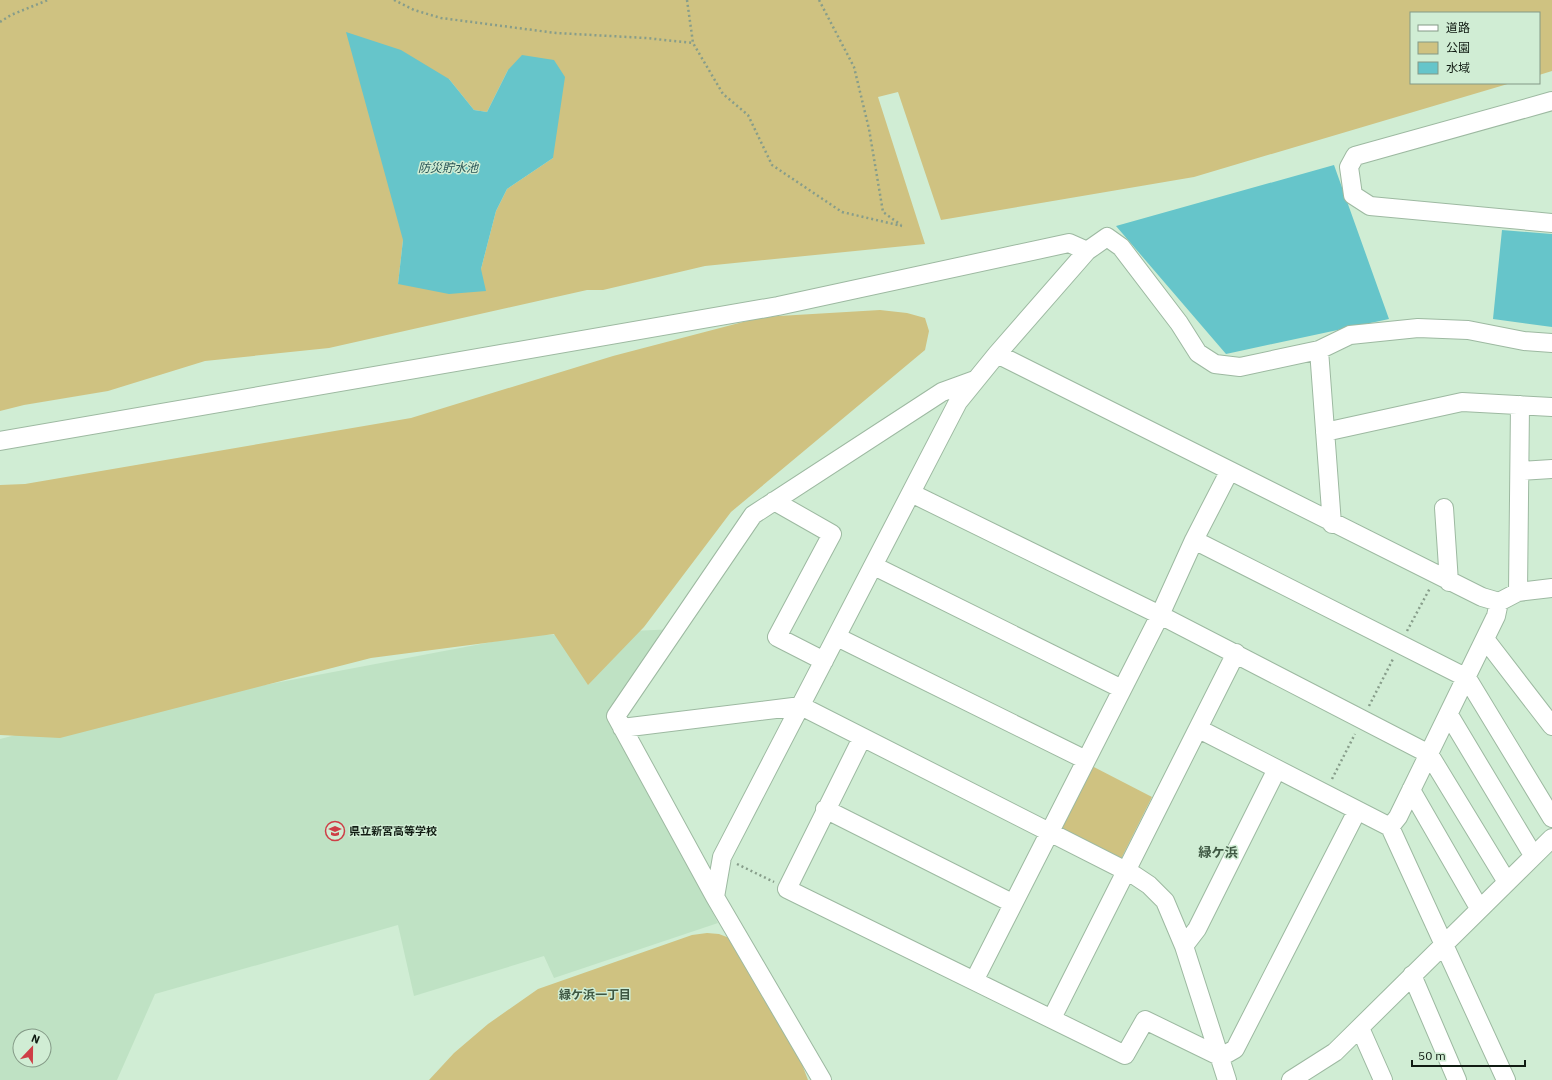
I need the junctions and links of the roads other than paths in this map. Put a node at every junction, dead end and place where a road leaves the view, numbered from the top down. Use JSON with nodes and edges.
{"nodes":[{"id":1,"x":1552,"y":101,"type":"edge"},
{"id":2,"x":1552,"y":223,"type":"edge"},
{"id":3,"x":1087,"y":251,"type":"junction"},
{"id":4,"x":1552,"y":343,"type":"edge"},
{"id":5,"x":1319,"y":350,"type":"junction"},
{"id":6,"x":997,"y":354,"type":"junction"},
{"id":7,"x":976,"y":380,"type":"junction"},
{"id":8,"x":1520,"y":406,"type":"junction"},
{"id":9,"x":1552,"y":407,"type":"edge"},
{"id":10,"x":1325,"y":432,"type":"junction"},
{"id":11,"x":0,"y":441,"type":"edge"},
{"id":12,"x":1552,"y":469,"type":"edge"},
{"id":13,"x":1520,"y":471,"type":"junction"},
{"id":14,"x":1229,"y":472,"type":"junction"},
{"id":15,"x":911,"y":493,"type":"junction"},
{"id":16,"x":774,"y":501,"type":"junction"},
{"id":17,"x":1444,"y":508,"type":"dead end"},
{"id":18,"x":1332,"y":524,"type":"junction"},
{"id":19,"x":1194,"y":540,"type":"junction"},
{"id":20,"x":874,"y":566,"type":"junction"},
{"id":21,"x":1443,"y":578,"type":"junction"},
{"id":22,"x":1552,"y":588,"type":"edge"},
{"id":23,"x":1518,"y":592,"type":"junction"},
{"id":24,"x":1499,"y":602,"type":"junction"},
{"id":25,"x":1160,"y":615,"type":"junction"},
{"id":26,"x":837,"y":637,"type":"junction"},
{"id":27,"x":1485,"y":640,"type":"junction"},
{"id":28,"x":1236,"y":653,"type":"junction"},
{"id":29,"x":824,"y":662,"type":"junction"},
{"id":30,"x":1467,"y":678,"type":"junction"},
{"id":31,"x":1122,"y":689,"type":"junction"},
{"id":32,"x":801,"y":706,"type":"junction"},
{"id":33,"x":1449,"y":715,"type":"junction"},
{"id":34,"x":1552,"y":726,"type":"edge"},
{"id":35,"x":622,"y":728,"type":"junction"},
{"id":36,"x":1199,"y":729,"type":"junction"},
{"id":37,"x":862,"y":738,"type":"junction"},
{"id":38,"x":1429,"y":754,"type":"junction"},
{"id":39,"x":1086,"y":760,"type":"junction"},
{"id":40,"x":1277,"y":769,"type":"junction"},
{"id":41,"x":1411,"y":790,"type":"junction"},
{"id":42,"x":826,"y":809,"type":"junction"},
{"id":43,"x":1357,"y":811,"type":"junction"},
{"id":44,"x":1552,"y":818,"type":"edge"},
{"id":45,"x":1390,"y":827,"type":"junction"},
{"id":46,"x":1049,"y":831,"type":"junction"},
{"id":47,"x":1552,"y":838,"type":"edge"},
{"id":48,"x":1533,"y":855,"type":"junction"},
{"id":49,"x":1125,"y":870,"type":"junction"},
{"id":50,"x":1507,"y":882,"type":"junction"},
{"id":51,"x":715,"y":897,"type":"junction"},
{"id":52,"x":1012,"y":903,"type":"junction"},
{"id":53,"x":1479,"y":908,"type":"junction"},
{"id":54,"x":1445,"y":943,"type":"junction"},
{"id":55,"x":1184,"y":946,"type":"junction"},
{"id":56,"x":1412,"y":975,"type":"junction"},
{"id":57,"x":975,"y":979,"type":"junction"},
{"id":58,"x":1052,"y":1018,"type":"junction"},
{"id":59,"x":1360,"y":1028,"type":"junction"},
{"id":60,"x":1221,"y":1058,"type":"junction"},
{"id":61,"x":1303,"y":1077,"type":"edge"},
{"id":62,"x":822,"y":1080,"type":"edge"},
{"id":63,"x":1227,"y":1080,"type":"edge"},
{"id":64,"x":1383,"y":1080,"type":"edge"},
{"id":65,"x":1457,"y":1080,"type":"edge"},
{"id":66,"x":1506,"y":1080,"type":"edge"}],
"edges":[{"from":1,"to":2,"type":"street"},
{"from":3,"to":5,"type":"street"},
{"from":3,"to":6,"type":"street"},
{"from":3,"to":11,"type":"street"},
{"from":4,"to":5,"type":"street"},
{"from":5,"to":10,"type":"street"},
{"from":6,"to":7,"type":"street"},
{"from":6,"to":14,"type":"street"},
{"from":7,"to":15,"type":"street"},
{"from":7,"to":16,"type":"street"},
{"from":8,"to":9,"type":"street"},
{"from":8,"to":10,"type":"street"},
{"from":8,"to":13,"type":"street"},
{"from":10,"to":18,"type":"street"},
{"from":12,"to":13,"type":"street"},
{"from":13,"to":23,"type":"street"},
{"from":14,"to":18,"type":"street"},
{"from":14,"to":19,"type":"street"},
{"from":15,"to":20,"type":"street"},
{"from":15,"to":25,"type":"street"},
{"from":16,"to":29,"type":"street"},
{"from":16,"to":35,"type":"street"},
{"from":17,"to":21,"type":"street"},
{"from":18,"to":21,"type":"street"},
{"from":19,"to":25,"type":"street"},
{"from":19,"to":30,"type":"street"},
{"from":20,"to":26,"type":"street"},
{"from":20,"to":31,"type":"street"},
{"from":21,"to":24,"type":"street"},
{"from":22,"to":23,"type":"street"},
{"from":23,"to":24,"type":"street"},
{"from":24,"to":27,"type":"street"},
{"from":25,"to":28,"type":"street"},
{"from":25,"to":31,"type":"street"},
{"from":26,"to":29,"type":"street"},
{"from":26,"to":39,"type":"street"},
{"from":27,"to":30,"type":"street"},
{"from":27,"to":34,"type":"street"},
{"from":28,"to":36,"type":"street"},
{"from":28,"to":38,"type":"street"},
{"from":29,"to":32,"type":"street"},
{"from":30,"to":33,"type":"street"},
{"from":30,"to":44,"type":"street"},
{"from":31,"to":39,"type":"street"},
{"from":32,"to":35,"type":"street"},
{"from":32,"to":37,"type":"street"},
{"from":32,"to":51,"type":"street"},
{"from":33,"to":38,"type":"street"},
{"from":33,"to":48,"type":"street"},
{"from":35,"to":51,"type":"street"},
{"from":36,"to":40,"type":"street"},
{"from":36,"to":49,"type":"street"},
{"from":37,"to":42,"type":"street"},
{"from":37,"to":46,"type":"street"},
{"from":38,"to":41,"type":"street"},
{"from":38,"to":50,"type":"street"},
{"from":39,"to":46,"type":"street"},
{"from":40,"to":43,"type":"street"},
{"from":40,"to":55,"type":"street"},
{"from":41,"to":45,"type":"street"},
{"from":41,"to":53,"type":"street"},
{"from":42,"to":52,"type":"street"},
{"from":42,"to":57,"type":"street"},
{"from":43,"to":45,"type":"street"},
{"from":43,"to":60,"type":"street"},
{"from":45,"to":54,"type":"street"},
{"from":46,"to":49,"type":"street"},
{"from":46,"to":52,"type":"street"},
{"from":47,"to":48,"type":"street"},
{"from":48,"to":50,"type":"street"},
{"from":49,"to":55,"type":"street"},
{"from":49,"to":58,"type":"street"},
{"from":50,"to":53,"type":"street"},
{"from":51,"to":62,"type":"street"},
{"from":52,"to":57,"type":"street"},
{"from":53,"to":54,"type":"street"},
{"from":54,"to":56,"type":"street"},
{"from":54,"to":66,"type":"street"},
{"from":55,"to":60,"type":"street"},
{"from":56,"to":59,"type":"street"},
{"from":56,"to":65,"type":"street"},
{"from":57,"to":58,"type":"street"},
{"from":58,"to":60,"type":"street"},
{"from":59,"to":61,"type":"street"},
{"from":59,"to":64,"type":"street"},
{"from":60,"to":63,"type":"street"}]}
